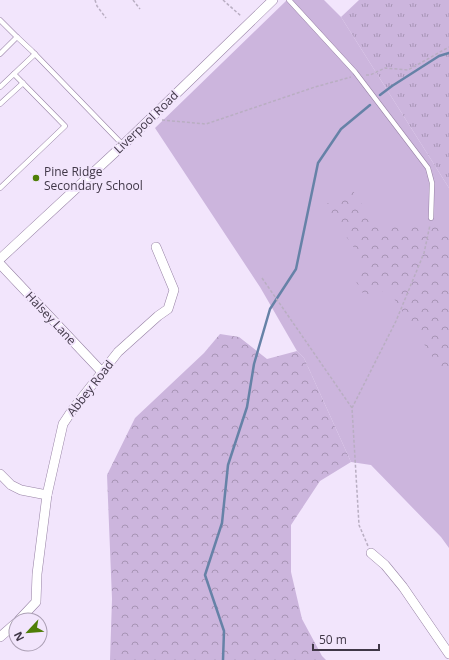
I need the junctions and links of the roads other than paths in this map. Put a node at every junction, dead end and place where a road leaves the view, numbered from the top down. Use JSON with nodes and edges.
{"nodes":[{"id":1,"x":273,"y":0,"type":"edge"},
{"id":2,"x":289,"y":0,"type":"edge"},
{"id":3,"x":0,"y":20,"type":"edge"},
{"id":4,"x":17,"y":38,"type":"junction"},
{"id":5,"x":0,"y":54,"type":"edge"},
{"id":6,"x":35,"y":54,"type":"junction"},
{"id":7,"x":14,"y":74,"type":"junction"},
{"id":8,"x":23,"y":83,"type":"junction"},
{"id":9,"x":0,"y":87,"type":"edge"},
{"id":10,"x":0,"y":104,"type":"edge"},
{"id":11,"x":123,"y":145,"type":"junction"},
{"id":12,"x":0,"y":188,"type":"edge"},
{"id":13,"x":431,"y":218,"type":"road end"},
{"id":14,"x":156,"y":247,"type":"dead end"},
{"id":15,"x":0,"y":259,"type":"edge"},
{"id":16,"x":0,"y":264,"type":"edge"},
{"id":17,"x":102,"y":372,"type":"junction"},
{"id":18,"x":0,"y":474,"type":"edge"},
{"id":19,"x":47,"y":495,"type":"junction"},
{"id":20,"x":371,"y":554,"type":"road end"},
{"id":21,"x":27,"y":612,"type":"edge"},
{"id":22,"x":8,"y":630,"type":"edge"},
{"id":23,"x":0,"y":637,"type":"edge"},
{"id":24,"x":449,"y":654,"type":"edge"}],
"edges":[{"from":1,"to":11,"type":"street","name":"Liverpool Road"},
{"from":2,"to":13,"type":"lane"},
{"from":3,"to":4,"type":"lane"},
{"from":4,"to":5,"type":"lane"},
{"from":4,"to":6,"type":"lane"},
{"from":6,"to":7,"type":"lane"},
{"from":6,"to":11,"type":"lane"},
{"from":7,"to":8,"type":"lane"},
{"from":7,"to":9,"type":"lane"},
{"from":8,"to":10,"type":"lane"},
{"from":8,"to":12,"type":"lane"},
{"from":11,"to":15,"type":"street","name":"Liverpool Road"},
{"from":14,"to":17,"type":"street","name":"Abbey Road"},
{"from":16,"to":17,"type":"street","name":"Halsey Lane"},
{"from":17,"to":19,"type":"street","name":"Abbey Road"},
{"from":18,"to":19,"type":"street"},
{"from":19,"to":21,"type":"street","name":"Abbey Road"},
{"from":20,"to":24,"type":"street"},
{"from":22,"to":23,"type":"street"}]}
